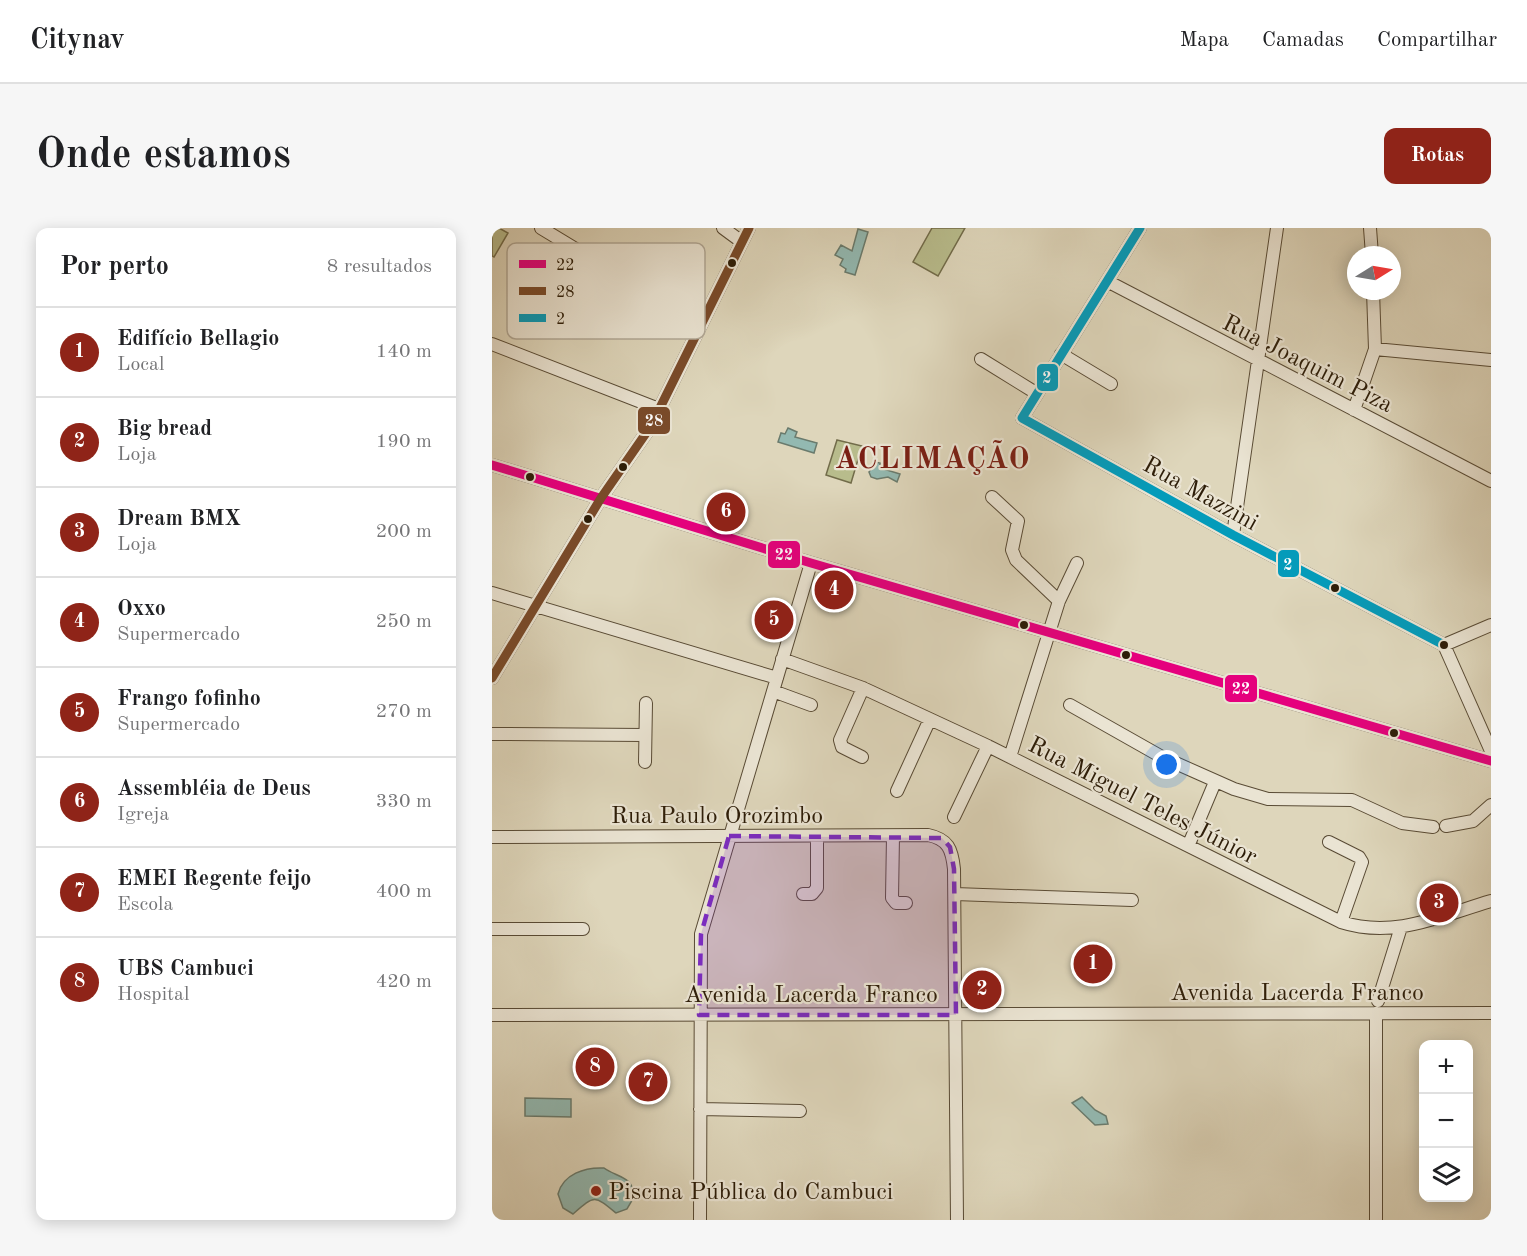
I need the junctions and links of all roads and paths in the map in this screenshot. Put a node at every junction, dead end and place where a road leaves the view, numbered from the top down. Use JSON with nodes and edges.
{"nodes":[{"id":1,"x":541,"y":228,"type":"edge"},
{"id":2,"x":723,"y":228,"type":"edge"},
{"id":3,"x":749,"y":228,"type":"edge"},
{"id":4,"x":1139,"y":228,"type":"edge"},
{"id":5,"x":1277,"y":228,"type":"edge"},
{"id":6,"x":1370,"y":228,"type":"edge"},
{"id":7,"x":742,"y":242,"type":"junction"},
{"id":8,"x":566,"y":243,"type":"edge"},
{"id":9,"x":1371,"y":246,"type":"edge"},
{"id":10,"x":1107,"y":281,"type":"junction"},
{"id":11,"x":1374,"y":300,"type":"edge"},
{"id":12,"x":705,"y":317,"type":"edge"},
{"id":13,"x":694,"y":339,"type":"edge"},
{"id":14,"x":492,"y":344,"type":"edge"},
{"id":15,"x":1375,"y":349,"type":"junction"},
{"id":16,"x":1061,"y":354,"type":"junction"},
{"id":17,"x":981,"y":359,"type":"dead end"},
{"id":18,"x":1259,"y":360,"type":"junction"},
{"id":19,"x":1491,"y":360,"type":"edge"},
{"id":20,"x":1111,"y":384,"type":"dead end"},
{"id":21,"x":1036,"y":393,"type":"junction"},
{"id":22,"x":659,"y":409,"type":"junction"},
{"id":23,"x":1354,"y":410,"type":"junction"},
{"id":24,"x":492,"y":465,"type":"edge"},
{"id":25,"x":1491,"y":481,"type":"edge"},
{"id":26,"x":992,"y":497,"type":"dead end"},
{"id":27,"x":601,"y":498,"type":"junction"},
{"id":28,"x":1233,"y":535,"type":"junction"},
{"id":29,"x":1077,"y":562,"type":"dead end"},
{"id":30,"x":811,"y":563,"type":"junction"},
{"id":31,"x":492,"y":592,"type":"edge"},
{"id":32,"x":1059,"y":601,"type":"junction"},
{"id":33,"x":534,"y":605,"type":"junction"},
{"id":34,"x":1491,"y":624,"type":"edge"},
{"id":35,"x":1050,"y":631,"type":"junction"},
{"id":36,"x":1444,"y":645,"type":"junction"},
{"id":37,"x":782,"y":659,"type":"junction"},
{"id":38,"x":492,"y":678,"type":"edge"},
{"id":39,"x":777,"y":678,"type":"junction"},
{"id":40,"x":863,"y":688,"type":"junction"},
{"id":41,"x":773,"y":691,"type":"junction"},
{"id":42,"x":646,"y":703,"type":"dead end"},
{"id":43,"x":811,"y":705,"type":"dead end"},
{"id":44,"x":1070,"y":705,"type":"dead end"},
{"id":45,"x":930,"y":720,"type":"junction"},
{"id":46,"x":492,"y":734,"type":"edge"},
{"id":47,"x":645,"y":735,"type":"junction"},
{"id":48,"x":988,"y":746,"type":"junction"},
{"id":49,"x":1491,"y":751,"type":"edge"},
{"id":50,"x":862,"y":757,"type":"dead end"},
{"id":51,"x":1010,"y":757,"type":"junction"},
{"id":52,"x":1491,"y":761,"type":"edge"},
{"id":53,"x":645,"y":762,"type":"dead end"},
{"id":54,"x":1215,"y":782,"type":"junction"},
{"id":55,"x":897,"y":791,"type":"dead end"},
{"id":56,"x":1491,"y":805,"type":"edge"},
{"id":57,"x":954,"y":817,"type":"dead end"},
{"id":58,"x":1446,"y":826,"type":"dead end"},
{"id":59,"x":1433,"y":827,"type":"dead end"},
{"id":60,"x":729,"y":836,"type":"junction"},
{"id":61,"x":817,"y":836,"type":"junction"},
{"id":62,"x":893,"y":836,"type":"junction"},
{"id":63,"x":492,"y":837,"type":"edge"},
{"id":64,"x":1329,"y":842,"type":"dead end"},
{"id":65,"x":1189,"y":844,"type":"junction"},
{"id":66,"x":803,"y":894,"type":"dead end"},
{"id":67,"x":955,"y":894,"type":"junction"},
{"id":68,"x":1132,"y":900,"type":"dead end"},
{"id":69,"x":1491,"y":901,"type":"edge"},
{"id":70,"x":906,"y":903,"type":"dead end"},
{"id":71,"x":1341,"y":922,"type":"junction"},
{"id":72,"x":1401,"y":927,"type":"junction"},
{"id":73,"x":492,"y":929,"type":"edge"},
{"id":74,"x":583,"y":929,"type":"dead end"},
{"id":75,"x":1377,"y":1007,"type":"junction"},
{"id":76,"x":1491,"y":1012,"type":"edge"},
{"id":77,"x":699,"y":1015,"type":"junction"},
{"id":78,"x":956,"y":1015,"type":"junction"},
{"id":79,"x":492,"y":1016,"type":"edge"},
{"id":80,"x":700,"y":1109,"type":"junction"},
{"id":81,"x":800,"y":1111,"type":"dead end"},
{"id":82,"x":700,"y":1220,"type":"edge"},
{"id":83,"x":957,"y":1220,"type":"edge"},
{"id":84,"x":1376,"y":1220,"type":"edge"}],
"edges":[{"from":1,"to":8,"type":"street"},
{"from":2,"to":7,"type":"street"},
{"from":3,"to":7,"type":"street"},
{"from":4,"to":10,"type":"street"},
{"from":5,"to":18,"type":"street"},
{"from":6,"to":9,"type":"street"},
{"from":7,"to":12,"type":"street"},
{"from":10,"to":16,"type":"street"},
{"from":10,"to":18,"type":"street","name":"Rua Joaquim Piza"},
{"from":11,"to":15,"type":"street"},
{"from":13,"to":22,"type":"street"},
{"from":14,"to":22,"type":"street"},
{"from":15,"to":19,"type":"street"},
{"from":15,"to":23,"type":"street"},
{"from":16,"to":20,"type":"street"},
{"from":16,"to":21,"type":"street"},
{"from":17,"to":21,"type":"street"},
{"from":18,"to":23,"type":"street","name":"Rua Joaquim Piza"},
{"from":18,"to":28,"type":"street"},
{"from":21,"to":28,"type":"street","name":"Rua Mazzini"},
{"from":22,"to":27,"type":"street"},
{"from":23,"to":25,"type":"street","name":"Rua Joaquim Piza"},
{"from":24,"to":27,"type":"street"},
{"from":26,"to":32,"type":"street"},
{"from":27,"to":30,"type":"street"},
{"from":27,"to":33,"type":"street"},
{"from":28,"to":36,"type":"street","name":"Rua Mazzini"},
{"from":29,"to":32,"type":"street"},
{"from":30,"to":35,"type":"street"},
{"from":30,"to":37,"type":"street"},
{"from":31,"to":33,"type":"street"},
{"from":32,"to":35,"type":"street"},
{"from":33,"to":38,"type":"street"},
{"from":33,"to":39,"type":"street"},
{"from":34,"to":36,"type":"street"},
{"from":35,"to":51,"type":"street"},
{"from":35,"to":52,"type":"street"},
{"from":36,"to":49,"type":"street"},
{"from":37,"to":39,"type":"street"},
{"from":37,"to":40,"type":"street","name":"Rua Miguel Teles Júnior"},
{"from":39,"to":41,"type":"street"},
{"from":40,"to":45,"type":"street","name":"Rua Miguel Teles Júnior"},
{"from":40,"to":50,"type":"street"},
{"from":41,"to":43,"type":"street"},
{"from":41,"to":60,"type":"street"},
{"from":42,"to":47,"type":"street"},
{"from":44,"to":54,"type":"street"},
{"from":45,"to":48,"type":"street","name":"Rua Miguel Teles Júnior"},
{"from":45,"to":55,"type":"street"},
{"from":46,"to":47,"type":"street"},
{"from":47,"to":53,"type":"street"},
{"from":48,"to":51,"type":"street","name":"Rua Miguel Teles Júnior"},
{"from":48,"to":57,"type":"street"},
{"from":51,"to":65,"type":"street","name":"Rua Miguel Teles Júnior"},
{"from":54,"to":59,"type":"street"},
{"from":54,"to":65,"type":"street"},
{"from":56,"to":58,"type":"street"},
{"from":60,"to":61,"type":"street","name":"Rua Paulo Orozimbo"},
{"from":60,"to":63,"type":"street","name":"Rua Paulo Orozimbo"},
{"from":60,"to":77,"type":"street"},
{"from":61,"to":62,"type":"street","name":"Rua Paulo Orozimbo"},
{"from":61,"to":66,"type":"street"},
{"from":62,"to":67,"type":"street","name":"Rua Paulo Orozimbo"},
{"from":62,"to":70,"type":"street"},
{"from":64,"to":71,"type":"street"},
{"from":65,"to":71,"type":"street","name":"Rua Miguel Teles Júnior"},
{"from":67,"to":68,"type":"street"},
{"from":67,"to":78,"type":"street"},
{"from":69,"to":72,"type":"street","name":"Rua Miguel Teles Júnior"},
{"from":71,"to":72,"type":"street","name":"Rua Miguel Teles Júnior"},
{"from":72,"to":75,"type":"street"},
{"from":73,"to":74,"type":"street"},
{"from":75,"to":76,"type":"street","name":"Avenida Lacerda Franco"},
{"from":75,"to":78,"type":"street","name":"Avenida Lacerda Franco"},
{"from":75,"to":84,"type":"street"},
{"from":77,"to":78,"type":"street","name":"Avenida Lacerda Franco"},
{"from":77,"to":79,"type":"street","name":"Avenida Lacerda Franco"},
{"from":77,"to":80,"type":"street"},
{"from":78,"to":83,"type":"street"},
{"from":80,"to":81,"type":"street"},
{"from":80,"to":82,"type":"street"}]}
